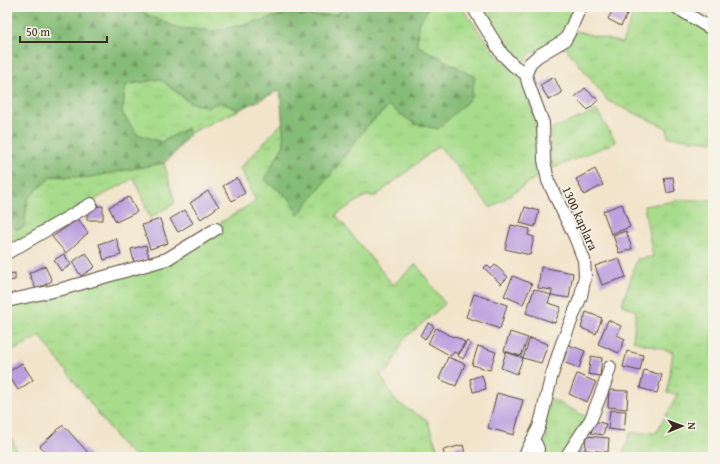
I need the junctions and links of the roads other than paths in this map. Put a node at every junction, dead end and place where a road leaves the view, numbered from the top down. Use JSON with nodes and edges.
{"nodes":[{"id":1,"x":473,"y":7,"type":"edge"},
{"id":2,"x":581,"y":7,"type":"edge"},
{"id":3,"x":676,"y":7,"type":"edge"},
{"id":4,"x":713,"y":30,"type":"edge"},
{"id":5,"x":526,"y":74,"type":"junction"},
{"id":6,"x":91,"y":204,"type":"dead end"},
{"id":7,"x":216,"y":229,"type":"dead end"},
{"id":8,"x":7,"y":253,"type":"edge"},
{"id":9,"x":7,"y":301,"type":"edge"},
{"id":10,"x":610,"y":367,"type":"dead end"},
{"id":11,"x":532,"y":441,"type":"junction"},
{"id":12,"x":524,"y":457,"type":"edge"},
{"id":13,"x":536,"y":457,"type":"edge"},
{"id":14,"x":566,"y":457,"type":"edge"}],
"edges":[{"from":1,"to":5,"type":"street"},
{"from":2,"to":5,"type":"street"},
{"from":3,"to":4,"type":"street"},
{"from":5,"to":11,"type":"street","name":"1300 kaplara"},
{"from":6,"to":8,"type":"street"},
{"from":7,"to":9,"type":"street"},
{"from":10,"to":14,"type":"street"},
{"from":11,"to":12,"type":"street","name":"1300 kaplara"},
{"from":11,"to":13,"type":"street"}]}
